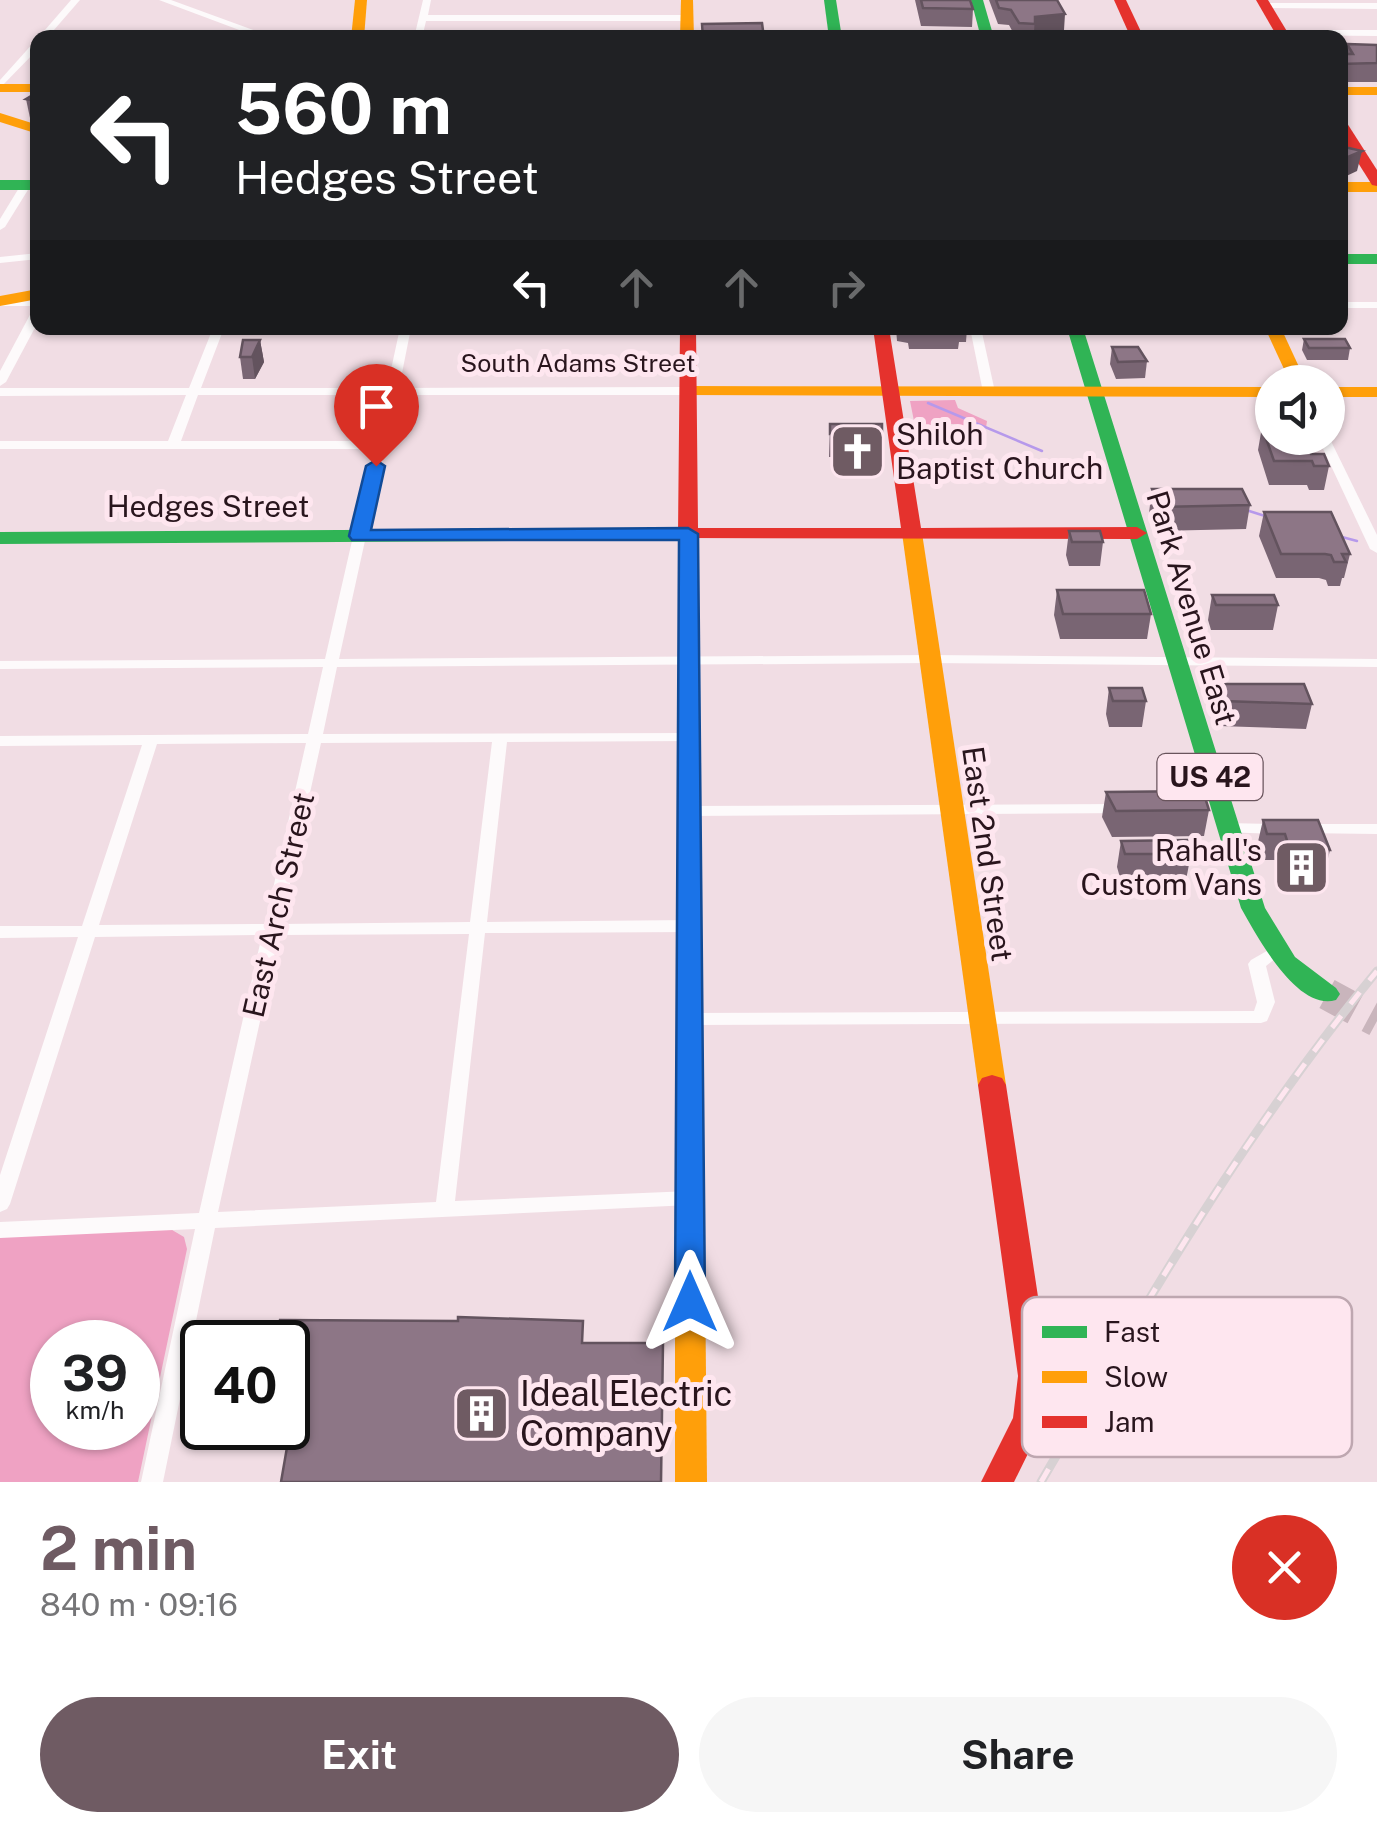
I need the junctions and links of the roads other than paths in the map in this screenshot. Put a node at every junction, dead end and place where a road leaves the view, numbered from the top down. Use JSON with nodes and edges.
{"nodes":[{"id":1,"x":76,"y":0,"type":"edge"},
{"id":2,"x":163,"y":0,"type":"edge"},
{"id":3,"x":361,"y":0,"type":"edge"},
{"id":4,"x":427,"y":0,"type":"edge"},
{"id":5,"x":619,"y":0,"type":"edge"},
{"id":6,"x":830,"y":0,"type":"edge"},
{"id":7,"x":976,"y":0,"type":"edge"},
{"id":8,"x":1120,"y":0,"type":"edge"},
{"id":9,"x":1263,"y":3,"type":"edge"},
{"id":10,"x":1377,"y":6,"type":"edge"},
{"id":11,"x":422,"y":18,"type":"junction"},
{"id":12,"x":618,"y":18,"type":"junction"},
{"id":13,"x":687,"y":19,"type":"edge"},
{"id":14,"x":49,"y":30,"type":"edge"},
{"id":15,"x":248,"y":30,"type":"edge"},
{"id":16,"x":358,"y":30,"type":"edge"},
{"id":17,"x":420,"y":30,"type":"edge"},
{"id":18,"x":835,"y":30,"type":"edge"},
{"id":19,"x":985,"y":30,"type":"edge"},
{"id":20,"x":1134,"y":30,"type":"edge"},
{"id":21,"x":1281,"y":30,"type":"edge"},
{"id":22,"x":1377,"y":33,"type":"edge"},
{"id":23,"x":1348,"y":34,"type":"edge"},
{"id":24,"x":30,"y":52,"type":"edge"},
{"id":25,"x":1,"y":83,"type":"edge"},
{"id":26,"x":30,"y":87,"type":"edge"},
{"id":27,"x":1348,"y":91,"type":"edge"},
{"id":28,"x":1377,"y":91,"type":"edge"},
{"id":29,"x":0,"y":118,"type":"edge"},
{"id":30,"x":30,"y":127,"type":"edge"},
{"id":31,"x":1358,"y":150,"type":"edge"},
{"id":32,"x":0,"y":184,"type":"edge"},
{"id":33,"x":30,"y":185,"type":"edge"},
{"id":34,"x":1377,"y":185,"type":"edge"},
{"id":35,"x":1348,"y":187,"type":"edge"},
{"id":36,"x":30,"y":188,"type":"edge"},
{"id":37,"x":0,"y":227,"type":"edge"},
{"id":38,"x":30,"y":258,"type":"edge"},
{"id":39,"x":1348,"y":259,"type":"edge"},
{"id":40,"x":1377,"y":259,"type":"edge"},
{"id":41,"x":0,"y":260,"type":"edge"},
{"id":42,"x":30,"y":296,"type":"edge"},
{"id":43,"x":0,"y":302,"type":"edge"},
{"id":44,"x":30,"y":303,"type":"edge"},
{"id":45,"x":1348,"y":304,"type":"edge"},
{"id":46,"x":1377,"y":304,"type":"edge"},
{"id":47,"x":30,"y":326,"type":"edge"},
{"id":48,"x":215,"y":335,"type":"edge"},
{"id":49,"x":404,"y":335,"type":"edge"},
{"id":50,"x":688,"y":335,"type":"edge"},
{"id":51,"x":881,"y":335,"type":"edge"},
{"id":52,"x":977,"y":335,"type":"edge"},
{"id":53,"x":1077,"y":335,"type":"edge"},
{"id":54,"x":1276,"y":335,"type":"edge"},
{"id":55,"x":1290,"y":365,"type":"edge"},
{"id":56,"x":0,"y":382,"type":"edge"},
{"id":57,"x":392,"y":390,"type":"junction"},
{"id":58,"x":194,"y":391,"type":"junction"},
{"id":59,"x":688,"y":391,"type":"junction"},
{"id":60,"x":0,"y":392,"type":"edge"},
{"id":61,"x":890,"y":392,"type":"junction"},
{"id":62,"x":989,"y":392,"type":"junction"},
{"id":63,"x":1095,"y":392,"type":"junction"},
{"id":64,"x":1255,"y":392,"type":"edge"},
{"id":65,"x":1345,"y":392,"type":"edge"},
{"id":66,"x":1377,"y":392,"type":"edge"},
{"id":67,"x":0,"y":445,"type":"edge"},
{"id":68,"x":174,"y":445,"type":"junction"},
{"id":69,"x":380,"y":445,"type":"junction"},
{"id":70,"x":1332,"y":455,"type":"edge"},
{"id":71,"x":1137,"y":533,"type":"junction"},
{"id":72,"x":688,"y":534,"type":"junction"},
{"id":73,"x":912,"y":534,"type":"junction"},
{"id":74,"x":359,"y":536,"type":"junction"},
{"id":75,"x":0,"y":538,"type":"edge"},
{"id":76,"x":1376,"y":544,"type":"edge"},
{"id":77,"x":930,"y":659,"type":"junction"},
{"id":78,"x":688,"y":661,"type":"junction"},
{"id":79,"x":332,"y":662,"type":"junction"},
{"id":80,"x":1176,"y":663,"type":"junction"},
{"id":81,"x":1377,"y":663,"type":"edge"},
{"id":82,"x":0,"y":665,"type":"edge"},
{"id":83,"x":689,"y":736,"type":"junction"},
{"id":84,"x":500,"y":738,"type":"junction"},
{"id":85,"x":316,"y":739,"type":"junction"},
{"id":86,"x":151,"y":740,"type":"junction"},
{"id":87,"x":0,"y":741,"type":"edge"},
{"id":88,"x":1142,"y":809,"type":"edge"},
{"id":89,"x":950,"y":810,"type":"junction"},
{"id":90,"x":689,"y":811,"type":"junction"},
{"id":91,"x":1215,"y":815,"type":"junction"},
{"id":92,"x":1377,"y":829,"type":"edge"},
{"id":93,"x":689,"y":926,"type":"junction"},
{"id":94,"x":477,"y":929,"type":"junction"},
{"id":95,"x":274,"y":930,"type":"junction"},
{"id":96,"x":90,"y":931,"type":"junction"},
{"id":97,"x":0,"y":932,"type":"edge"},
{"id":98,"x":1277,"y":951,"type":"junction"},
{"id":99,"x":1327,"y":994,"type":"tunnel mouth"},
{"id":100,"x":689,"y":1019,"type":"junction"},
{"id":101,"x":980,"y":1020,"type":"junction"},
{"id":102,"x":690,"y":1198,"type":"junction"},
{"id":103,"x":0,"y":1204,"type":"edge"},
{"id":104,"x":445,"y":1208,"type":"junction"},
{"id":105,"x":206,"y":1219,"type":"junction"},
{"id":106,"x":0,"y":1230,"type":"edge"},
{"id":107,"x":1022,"y":1307,"type":"edge"},
{"id":108,"x":1022,"y":1436,"type":"edge"},
{"id":109,"x":152,"y":1482,"type":"edge"},
{"id":110,"x":691,"y":1482,"type":"edge"},
{"id":111,"x":996,"y":1482,"type":"edge"}],
"edges":[{"from":1,"to":14,"type":"street"},
{"from":2,"to":15,"type":"street"},
{"from":3,"to":16,"type":"main road"},
{"from":4,"to":11,"type":"street"},
{"from":5,"to":12,"type":"street"},
{"from":6,"to":18,"type":"main road"},
{"from":7,"to":19,"type":"main road"},
{"from":8,"to":20,"type":"main road"},
{"from":9,"to":10,"type":"street"},
{"from":9,"to":21,"type":"main road"},
{"from":11,"to":12,"type":"street"},
{"from":11,"to":17,"type":"street"},
{"from":12,"to":13,"type":"street"},
{"from":22,"to":23,"type":"street"},
{"from":24,"to":25,"type":"street"},
{"from":25,"to":26,"type":"main road"},
{"from":27,"to":28,"type":"main road"},
{"from":29,"to":30,"type":"main road"},
{"from":31,"to":34,"type":"main road"},
{"from":32,"to":33,"type":"main road"},
{"from":34,"to":35,"type":"main road"},
{"from":36,"to":37,"type":"street"},
{"from":38,"to":41,"type":"street"},
{"from":39,"to":40,"type":"main road"},
{"from":42,"to":43,"type":"main road"},
{"from":43,"to":44,"type":"street"},
{"from":45,"to":46,"type":"street"},
{"from":47,"to":56,"type":"street"},
{"from":48,"to":58,"type":"street"},
{"from":49,"to":57,"type":"street","name":"East Arch Street"},
{"from":50,"to":59,"type":"main road"},
{"from":51,"to":61,"type":"main road","name":"East 2nd Street"},
{"from":52,"to":62,"type":"street"},
{"from":53,"to":63,"type":"main road","name":"Park Avenue East"},
{"from":54,"to":55,"type":"main road"},
{"from":57,"to":58,"type":"street","name":"South Adams Street"},
{"from":57,"to":59,"type":"street","name":"South Adams Street"},
{"from":57,"to":69,"type":"street","name":"East Arch Street"},
{"from":58,"to":60,"type":"street","name":"South Adams Street"},
{"from":58,"to":68,"type":"street"},
{"from":59,"to":61,"type":"main road","name":"South Adams Street"},
{"from":59,"to":72,"type":"main road"},
{"from":61,"to":62,"type":"main road","name":"South Adams Street"},
{"from":61,"to":73,"type":"main road","name":"East 2nd Street"},
{"from":62,"to":63,"type":"main road","name":"South Adams Street"},
{"from":63,"to":64,"type":"main road","name":"South Adams Street"},
{"from":63,"to":71,"type":"main road","name":"Park Avenue East"},
{"from":65,"to":66,"type":"main road"},
{"from":67,"to":68,"type":"street"},
{"from":68,"to":69,"type":"street"},
{"from":69,"to":74,"type":"street","name":"East Arch Street"},
{"from":70,"to":76,"type":"street"},
{"from":71,"to":73,"type":"main road","name":"Hedges Street"},
{"from":71,"to":80,"type":"main road","name":"Park Avenue East","number":"US 42"},
{"from":72,"to":73,"type":"main road","name":"Hedges Street"},
{"from":72,"to":74,"type":"main road","name":"Hedges Street"},
{"from":72,"to":78,"type":"main road"},
{"from":73,"to":77,"type":"main road","name":"East 2nd Street"},
{"from":74,"to":75,"type":"main road","name":"Hedges Street"},
{"from":74,"to":79,"type":"street","name":"East Arch Street"},
{"from":77,"to":78,"type":"street"},
{"from":77,"to":80,"type":"street"},
{"from":77,"to":89,"type":"main road","name":"East 2nd Street"},
{"from":78,"to":79,"type":"street"},
{"from":78,"to":83,"type":"main road"},
{"from":79,"to":82,"type":"street"},
{"from":79,"to":85,"type":"street","name":"East Arch Street"},
{"from":80,"to":81,"type":"street"},
{"from":80,"to":91,"type":"main road","name":"Park Avenue East","number":"US 42"},
{"from":83,"to":84,"type":"street"},
{"from":83,"to":90,"type":"main road"},
{"from":84,"to":85,"type":"street"},
{"from":84,"to":94,"type":"street"},
{"from":85,"to":86,"type":"street"},
{"from":85,"to":95,"type":"street","name":"East Arch Street"},
{"from":86,"to":87,"type":"street"},
{"from":86,"to":96,"type":"street"},
{"from":88,"to":89,"type":"street"},
{"from":89,"to":90,"type":"street"},
{"from":89,"to":101,"type":"main road","name":"East 2nd Street"},
{"from":90,"to":93,"type":"main road"},
{"from":91,"to":92,"type":"street"},
{"from":91,"to":98,"type":"main road","name":"Park Avenue East","number":"US 42"},
{"from":93,"to":94,"type":"street"},
{"from":93,"to":100,"type":"main road"},
{"from":94,"to":95,"type":"street"},
{"from":94,"to":104,"type":"street"},
{"from":95,"to":96,"type":"street"},
{"from":95,"to":105,"type":"street","name":"East Arch Street"},
{"from":96,"to":97,"type":"street"},
{"from":96,"to":103,"type":"street"},
{"from":98,"to":99,"type":"main road","name":"Park Avenue East","number":"US 42"},
{"from":98,"to":101,"type":"street"},
{"from":100,"to":101,"type":"street"},
{"from":100,"to":102,"type":"main road"},
{"from":101,"to":107,"type":"main road","name":"East 2nd Street"},
{"from":102,"to":104,"type":"street"},
{"from":102,"to":110,"type":"main road"},
{"from":104,"to":105,"type":"street"},
{"from":105,"to":106,"type":"street"},
{"from":105,"to":109,"type":"street","name":"East Arch Street"},
{"from":108,"to":111,"type":"main road","name":"East 2nd Street"}]}
